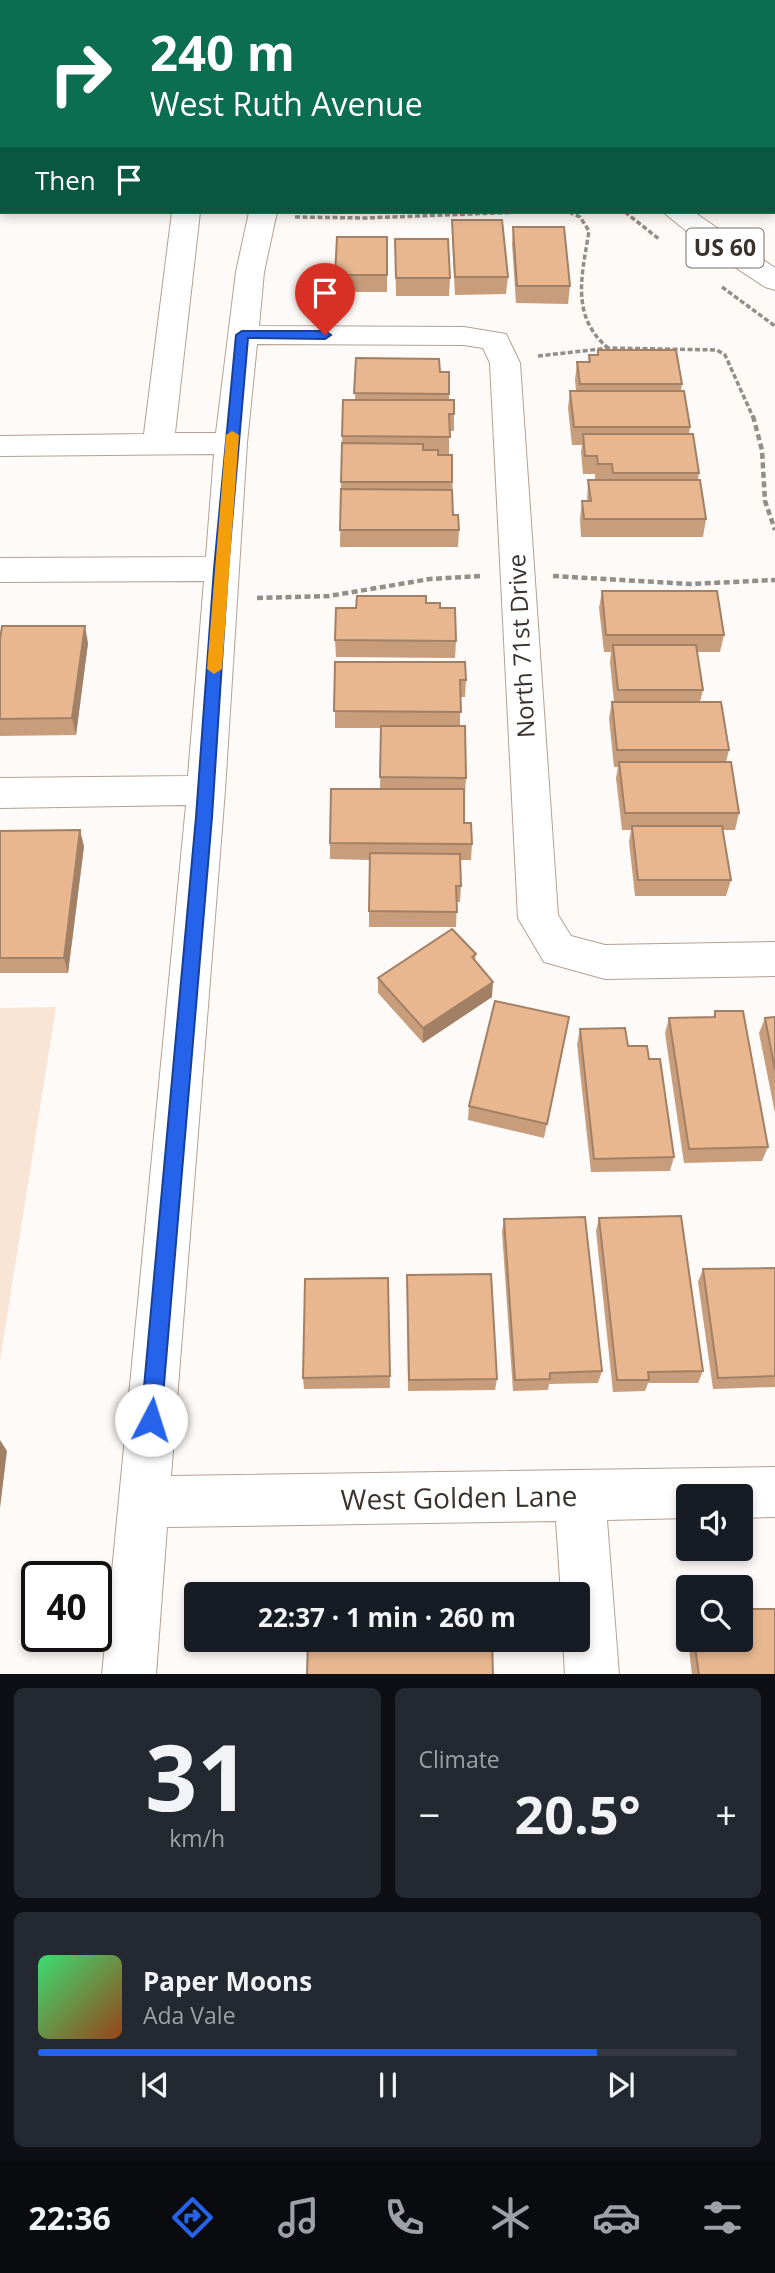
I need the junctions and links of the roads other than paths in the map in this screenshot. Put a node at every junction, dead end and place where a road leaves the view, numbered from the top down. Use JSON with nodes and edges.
{"nodes":[{"id":1,"x":186,"y":214,"type":"edge"},
{"id":2,"x":262,"y":214,"type":"edge"},
{"id":3,"x":680,"y":214,"type":"edge"},
{"id":4,"x":775,"y":281,"type":"edge"},
{"id":5,"x":242,"y":335,"type":"junction"},
{"id":6,"x":232,"y":443,"type":"junction"},
{"id":7,"x":158,"y":444,"type":"junction"},
{"id":8,"x":0,"y":446,"type":"edge"},
{"id":9,"x":221,"y":569,"type":"junction"},
{"id":10,"x":0,"y":570,"type":"edge"},
{"id":11,"x":206,"y":790,"type":"junction"},
{"id":12,"x":0,"y":793,"type":"edge"},
{"id":13,"x":775,"y":959,"type":"edge"},
{"id":14,"x":775,"y":1492,"type":"edge"},
{"id":15,"x":580,"y":1496,"type":"junction"},
{"id":16,"x":144,"y":1502,"type":"junction"},
{"id":17,"x":129,"y":1674,"type":"edge"},
{"id":18,"x":592,"y":1674,"type":"edge"}],
"edges":[{"from":1,"to":7,"type":"main road"},
{"from":2,"to":5,"type":"main road"},
{"from":3,"to":4,"type":"main road","number":"US 60"},
{"from":5,"to":6,"type":"main road"},
{"from":5,"to":13,"type":"main road","name":"North 71st Drive"},
{"from":6,"to":7,"type":"main road"},
{"from":6,"to":9,"type":"main road"},
{"from":7,"to":8,"type":"main road"},
{"from":9,"to":10,"type":"main road"},
{"from":9,"to":11,"type":"main road"},
{"from":11,"to":12,"type":"main road"},
{"from":11,"to":16,"type":"main road"},
{"from":14,"to":15,"type":"main road","name":"West Golden Lane"},
{"from":15,"to":16,"type":"main road","name":"West Golden Lane"},
{"from":15,"to":18,"type":"main road"},
{"from":16,"to":17,"type":"main road"}]}
